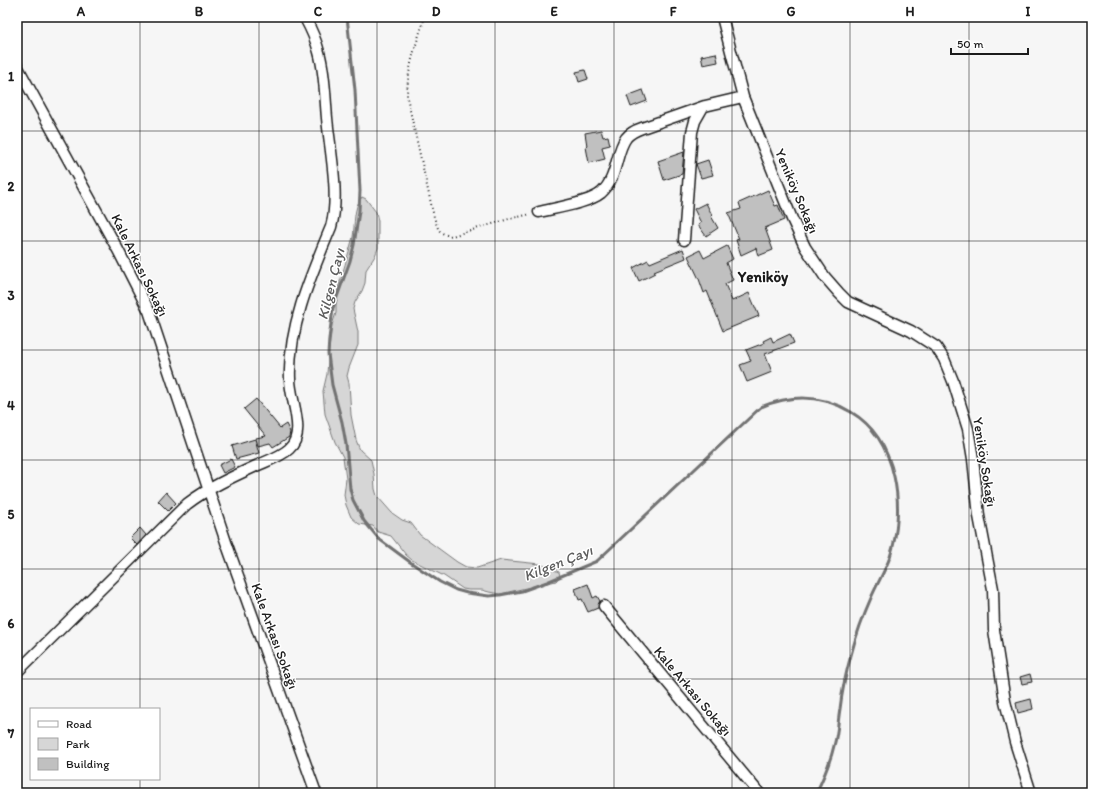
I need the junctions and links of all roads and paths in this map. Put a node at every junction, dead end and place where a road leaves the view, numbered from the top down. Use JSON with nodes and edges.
{"nodes":[{"id":1,"x":425,"y":17,"type":"edge"},
{"id":2,"x":722,"y":17,"type":"edge"},
{"id":3,"x":305,"y":18,"type":"dead end"},
{"id":4,"x":17,"y":66,"type":"edge"},
{"id":5,"x":743,"y":97,"type":"junction"},
{"id":6,"x":703,"y":106,"type":"junction"},
{"id":7,"x":539,"y":212,"type":"joint"},
{"id":8,"x":684,"y":240,"type":"dead end"},
{"id":9,"x":209,"y":488,"type":"junction"},
{"id":10,"x":604,"y":606,"type":"dead end"},
{"id":11,"x":17,"y":672,"type":"edge"},
{"id":12,"x":316,"y":793,"type":"edge"},
{"id":13,"x":760,"y":793,"type":"edge"},
{"id":14,"x":1031,"y":793,"type":"edge"}],
"edges":[{"from":1,"to":7,"type":"path"},
{"from":2,"to":5,"type":"street","name":"Yeniköy Sokağı"},
{"from":3,"to":9,"type":"street"},
{"from":4,"to":9,"type":"street","name":"Kale Arkası Sokağı"},
{"from":5,"to":6,"type":"street"},
{"from":5,"to":14,"type":"street","name":"Yeniköy Sokağı"},
{"from":6,"to":7,"type":"street"},
{"from":6,"to":8,"type":"street"},
{"from":9,"to":11,"type":"street"},
{"from":9,"to":12,"type":"street","name":"Kale Arkası Sokağı"},
{"from":10,"to":13,"type":"street","name":"Kale Arkası Sokağı"}]}
